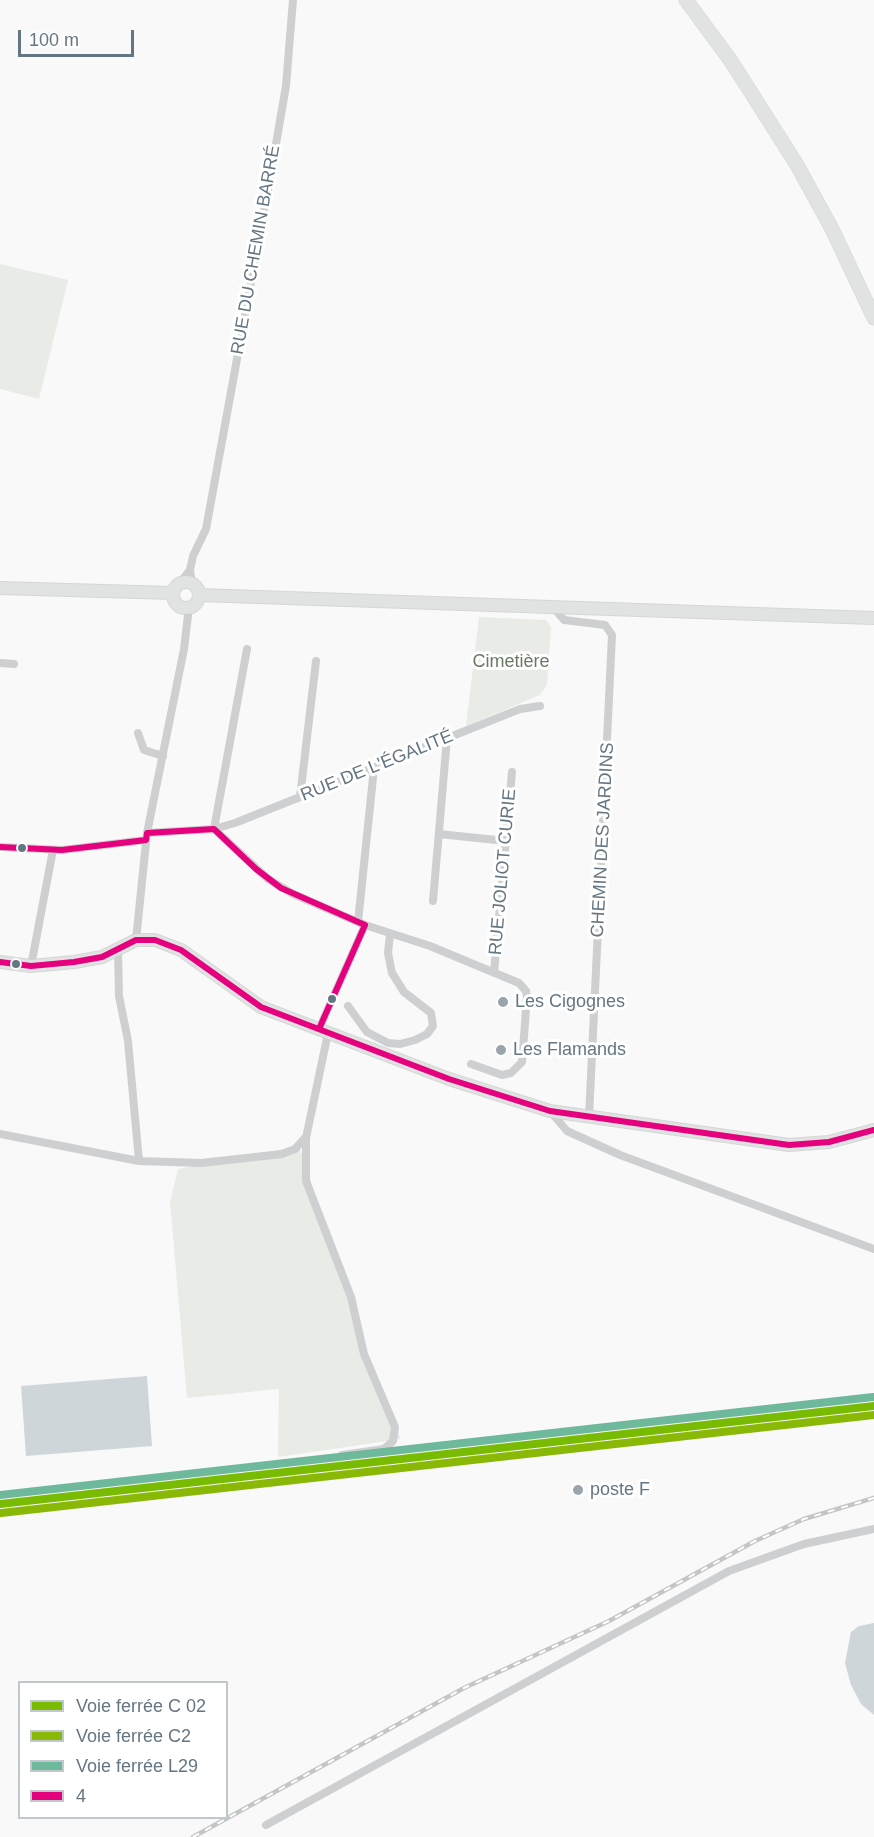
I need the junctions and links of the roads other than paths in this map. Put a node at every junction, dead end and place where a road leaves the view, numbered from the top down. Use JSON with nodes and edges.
{"nodes":[{"id":1,"x":293,"y":0,"type":"edge"},
{"id":2,"x":686,"y":0,"type":"edge"},
{"id":3,"x":874,"y":318,"type":"edge"},
{"id":4,"x":190,"y":587,"type":"junction"},
{"id":5,"x":0,"y":588,"type":"edge"},
{"id":6,"x":172,"y":593,"type":"junction"},
{"id":7,"x":189,"y":607,"type":"junction"},
{"id":8,"x":553,"y":607,"type":"junction"},
{"id":9,"x":874,"y":618,"type":"edge"},
{"id":10,"x":247,"y":649,"type":"dead end"},
{"id":11,"x":316,"y":661,"type":"dead end"},
{"id":12,"x":0,"y":663,"type":"edge"},
{"id":13,"x":14,"y":664,"type":"dead end"},
{"id":14,"x":540,"y":706,"type":"dead end"},
{"id":15,"x":138,"y":733,"type":"dead end"},
{"id":16,"x":447,"y":738,"type":"junction"},
{"id":17,"x":163,"y":756,"type":"junction"},
{"id":18,"x":374,"y":768,"type":"junction"},
{"id":19,"x":512,"y":772,"type":"dead end"},
{"id":20,"x":300,"y":797,"type":"junction"},
{"id":21,"x":214,"y":829,"type":"junction"},
{"id":22,"x":439,"y":834,"type":"junction"},
{"id":23,"x":147,"y":836,"type":"junction"},
{"id":24,"x":506,"y":841,"type":"junction"},
{"id":25,"x":0,"y":847,"type":"edge"},
{"id":26,"x":53,"y":850,"type":"junction"},
{"id":27,"x":433,"y":901,"type":"dead end"},
{"id":28,"x":362,"y":924,"type":"junction"},
{"id":29,"x":390,"y":934,"type":"junction"},
{"id":30,"x":136,"y":940,"type":"junction"},
{"id":31,"x":118,"y":950,"type":"junction"},
{"id":32,"x":0,"y":962,"type":"edge"},
{"id":33,"x":31,"y":966,"type":"junction"},
{"id":34,"x":494,"y":973,"type":"junction"},
{"id":35,"x":348,"y":1006,"type":"dead end"},
{"id":36,"x":324,"y":1031,"type":"junction"},
{"id":37,"x":471,"y":1064,"type":"dead end"},
{"id":38,"x":550,"y":1111,"type":"junction"},
{"id":39,"x":589,"y":1117,"type":"junction"},
{"id":40,"x":874,"y":1130,"type":"edge"},
{"id":41,"x":0,"y":1134,"type":"edge"},
{"id":42,"x":306,"y":1138,"type":"junction"},
{"id":43,"x":139,"y":1161,"type":"junction"},
{"id":44,"x":874,"y":1249,"type":"edge"},
{"id":45,"x":342,"y":1455,"type":"dead end"},
{"id":46,"x":874,"y":1529,"type":"edge"},
{"id":47,"x":266,"y":1825,"type":"dead end"}],
"edges":[{"from":1,"to":4,"type":"street","name":"RUE DU CHEMIN BARRÉ"},
{"from":2,"to":3,"type":"main road"},
{"from":4,"to":6,"type":"street"},
{"from":4,"to":7,"type":"street"},
{"from":4,"to":8,"type":"street"},
{"from":5,"to":6,"type":"street"},
{"from":6,"to":7,"type":"street"},
{"from":7,"to":17,"type":"street"},
{"from":8,"to":9,"type":"street"},
{"from":8,"to":39,"type":"street","name":"CHEMIN DES JARDINS"},
{"from":10,"to":21,"type":"street"},
{"from":11,"to":20,"type":"street"},
{"from":12,"to":13,"type":"street"},
{"from":14,"to":16,"type":"street","name":"RUE DE L'ÉGALITÉ"},
{"from":15,"to":17,"type":"street"},
{"from":16,"to":18,"type":"street","name":"RUE DE L'ÉGALITÉ"},
{"from":16,"to":22,"type":"street"},
{"from":17,"to":23,"type":"street"},
{"from":18,"to":20,"type":"street","name":"RUE DE L'ÉGALITÉ"},
{"from":18,"to":28,"type":"street"},
{"from":19,"to":24,"type":"street","name":"RUE JOLIOT CURIE"},
{"from":20,"to":21,"type":"street","name":"RUE DE L'ÉGALITÉ"},
{"from":21,"to":23,"type":"street","name":"RUE DE L'ÉGALITÉ"},
{"from":21,"to":28,"type":"street"},
{"from":22,"to":24,"type":"street"},
{"from":22,"to":27,"type":"street"},
{"from":23,"to":26,"type":"street","name":"RUE DE L'ÉGALITÉ"},
{"from":23,"to":30,"type":"street"},
{"from":24,"to":34,"type":"street","name":"RUE JOLIOT CURIE"},
{"from":25,"to":26,"type":"street","name":"RUE DE L'ÉGALITÉ"},
{"from":26,"to":33,"type":"street"},
{"from":28,"to":29,"type":"street"},
{"from":28,"to":36,"type":"street"},
{"from":29,"to":34,"type":"street"},
{"from":29,"to":35,"type":"street"},
{"from":30,"to":31,"type":"street"},
{"from":30,"to":36,"type":"street"},
{"from":31,"to":33,"type":"street"},
{"from":31,"to":43,"type":"street"},
{"from":32,"to":33,"type":"street"},
{"from":34,"to":37,"type":"street"},
{"from":36,"to":38,"type":"street"},
{"from":36,"to":42,"type":"street"},
{"from":38,"to":39,"type":"street"},
{"from":38,"to":44,"type":"street"},
{"from":39,"to":40,"type":"street"},
{"from":41,"to":43,"type":"street"},
{"from":42,"to":43,"type":"street"},
{"from":42,"to":45,"type":"street"},
{"from":46,"to":47,"type":"street"}]}
